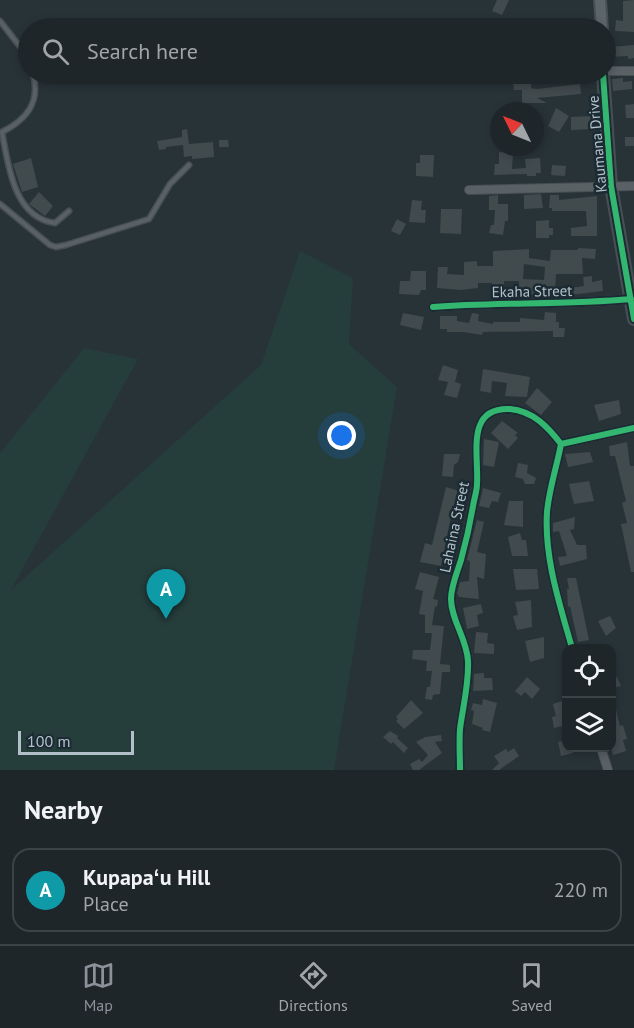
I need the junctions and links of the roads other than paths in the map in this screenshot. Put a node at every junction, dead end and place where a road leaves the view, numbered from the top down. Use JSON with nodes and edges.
{"nodes":[{"id":1,"x":600,"y":0,"type":"edge"},
{"id":2,"x":601,"y":18,"type":"edge"},
{"id":3,"x":0,"y":21,"type":"edge"},
{"id":4,"x":18,"y":44,"type":"edge"},
{"id":5,"x":634,"y":71,"type":"edge"},
{"id":6,"x":616,"y":72,"type":"edge"},
{"id":7,"x":34,"y":84,"type":"edge"},
{"id":8,"x":605,"y":84,"type":"edge"},
{"id":9,"x":1,"y":133,"type":"edge"},
{"id":10,"x":189,"y":165,"type":"dead end"},
{"id":11,"x":611,"y":186,"type":"junction"},
{"id":12,"x":634,"y":186,"type":"edge"},
{"id":13,"x":469,"y":190,"type":"dead end"},
{"id":14,"x":0,"y":204,"type":"edge"},
{"id":15,"x":69,"y":211,"type":"dead end"},
{"id":16,"x":631,"y":299,"type":"junction"},
{"id":17,"x":433,"y":307,"type":"dead end"},
{"id":18,"x":634,"y":318,"type":"edge"},
{"id":19,"x":634,"y":428,"type":"edge"},
{"id":20,"x":561,"y":444,"type":"junction"},
{"id":21,"x":571,"y":644,"type":"edge"},
{"id":22,"x":603,"y":752,"type":"edge"},
{"id":23,"x":460,"y":770,"type":"edge"},
{"id":24,"x":608,"y":770,"type":"edge"}],
"edges":[{"from":1,"to":2,"type":"street"},
{"from":3,"to":4,"type":"lane"},
{"from":5,"to":6,"type":"street"},
{"from":7,"to":9,"type":"lane"},
{"from":8,"to":11,"type":"street","name":"Kaumana Drive"},
{"from":9,"to":15,"type":"lane"},
{"from":10,"to":14,"type":"lane"},
{"from":11,"to":12,"type":"street"},
{"from":11,"to":13,"type":"street"},
{"from":11,"to":16,"type":"street","name":"Kaumana Drive"},
{"from":16,"to":17,"type":"street","name":"Ekaha Street"},
{"from":16,"to":18,"type":"street","name":"Kaumana Drive"},
{"from":19,"to":20,"type":"street"},
{"from":20,"to":21,"type":"street"},
{"from":20,"to":23,"type":"street","name":"Lahaina Street"},
{"from":22,"to":24,"type":"street"}]}
